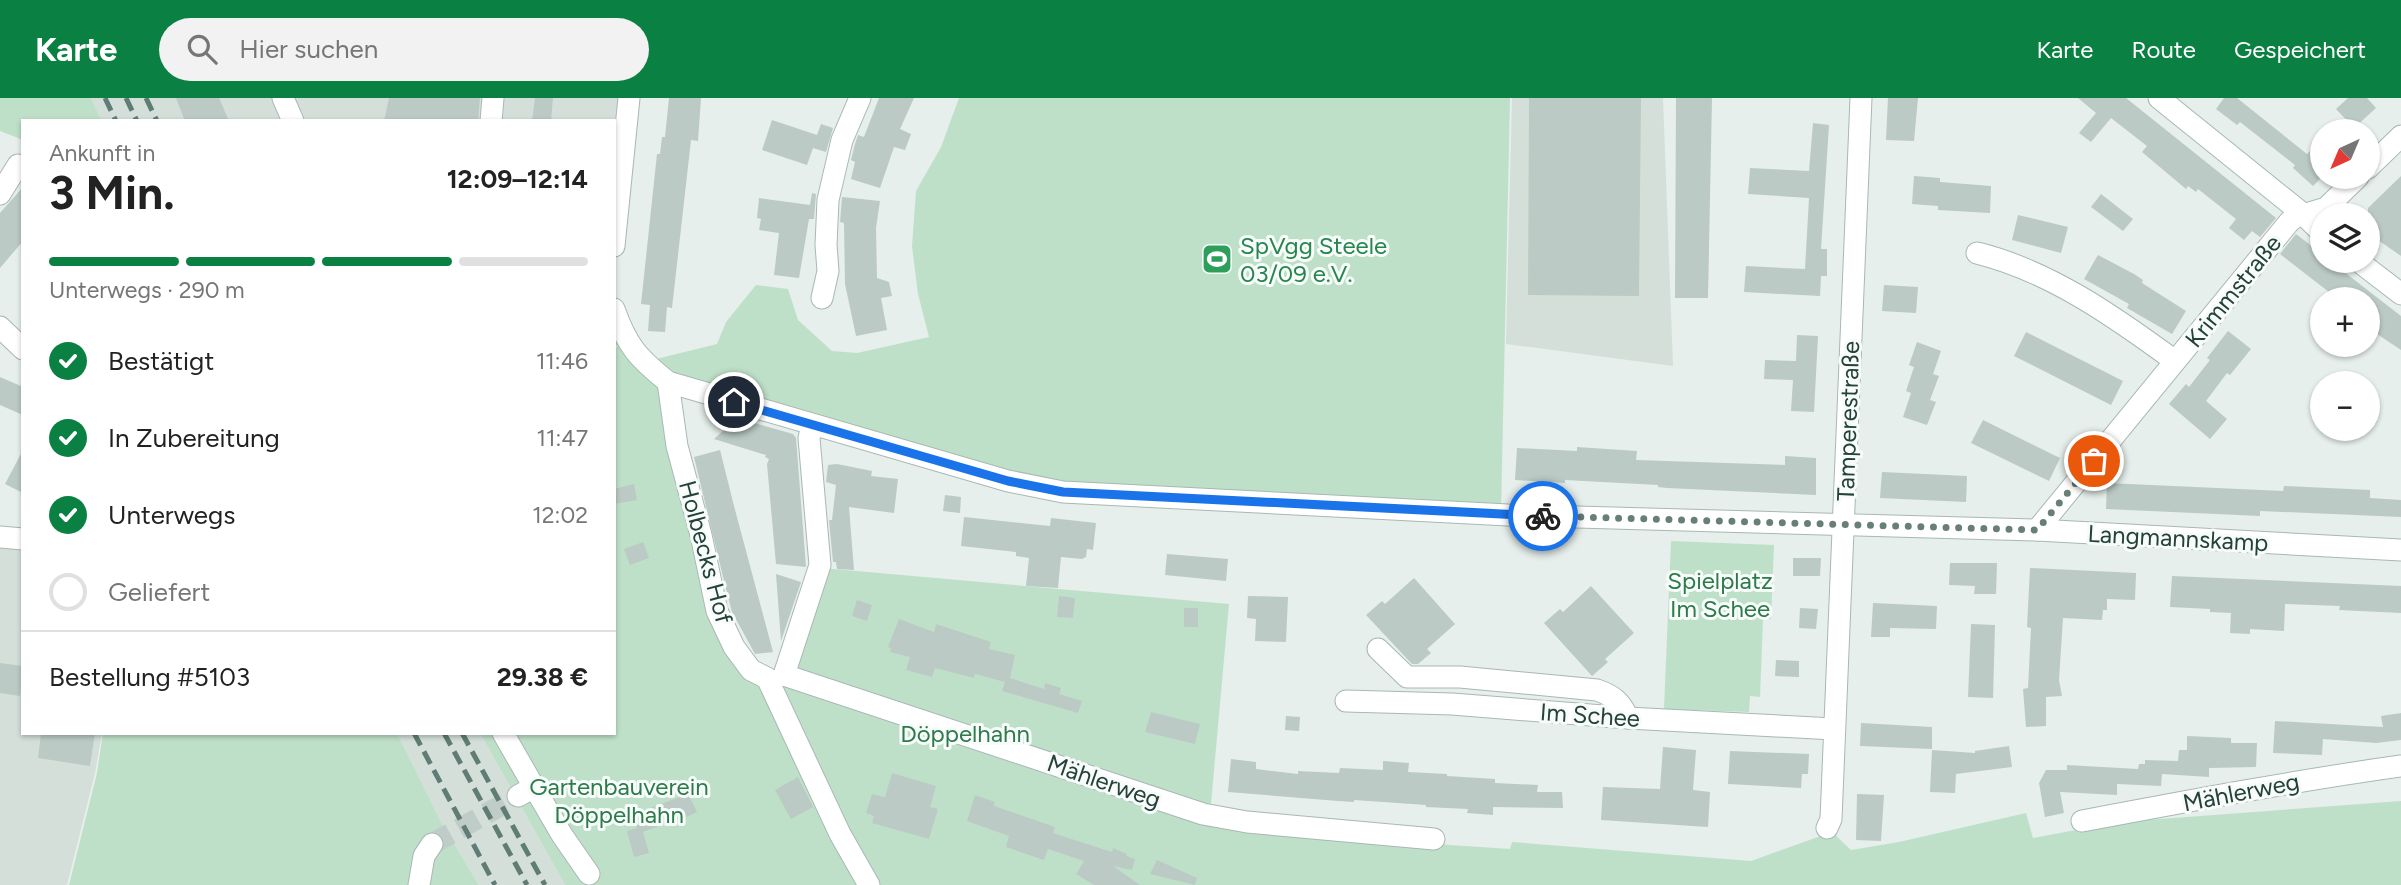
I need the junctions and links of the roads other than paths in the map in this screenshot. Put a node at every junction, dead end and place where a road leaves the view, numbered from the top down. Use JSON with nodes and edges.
{"nodes":[{"id":1,"x":283,"y":98,"type":"edge"},
{"id":2,"x":493,"y":98,"type":"edge"},
{"id":3,"x":629,"y":98,"type":"edge"},
{"id":4,"x":860,"y":98,"type":"edge"},
{"id":5,"x":1861,"y":98,"type":"edge"},
{"id":6,"x":2159,"y":98,"type":"edge"},
{"id":7,"x":292,"y":119,"type":"edge"},
{"id":8,"x":491,"y":119,"type":"edge"},
{"id":9,"x":2401,"y":136,"type":"edge"},
{"id":10,"x":2380,"y":156,"type":"edge"},
{"id":11,"x":18,"y":165,"type":"dead end"},
{"id":12,"x":2346,"y":189,"type":"edge"},
{"id":13,"x":0,"y":194,"type":"edge"},
{"id":14,"x":2303,"y":214,"type":"junction"},
{"id":15,"x":2310,"y":221,"type":"edge"},
{"id":16,"x":616,"y":226,"type":"edge"},
{"id":17,"x":1977,"y":253,"type":"dead end"},
{"id":18,"x":2374,"y":273,"type":"edge"},
{"id":19,"x":2401,"y":294,"type":"edge"},
{"id":20,"x":821,"y":298,"type":"dead end"},
{"id":21,"x":616,"y":320,"type":"edge"},
{"id":22,"x":0,"y":327,"type":"edge"},
{"id":23,"x":21,"y":346,"type":"edge"},
{"id":24,"x":2175,"y":361,"type":"junction"},
{"id":25,"x":668,"y":382,"type":"junction"},
{"id":26,"x":812,"y":425,"type":"junction"},
{"id":27,"x":1844,"y":524,"type":"junction"},
{"id":28,"x":2037,"y":530,"type":"junction"},
{"id":29,"x":0,"y":537,"type":"edge"},
{"id":30,"x":21,"y":539,"type":"edge"},
{"id":31,"x":2401,"y":550,"type":"edge"},
{"id":32,"x":1378,"y":649,"type":"dead end"},
{"id":33,"x":776,"y":677,"type":"junction"},
{"id":34,"x":1346,"y":701,"type":"dead end"},
{"id":35,"x":1628,"y":718,"type":"junction"},
{"id":36,"x":1834,"y":729,"type":"junction"},
{"id":37,"x":504,"y":735,"type":"edge"},
{"id":38,"x":2401,"y":766,"type":"edge"},
{"id":39,"x":2082,"y":821,"type":"dead end"},
{"id":40,"x":1827,"y":828,"type":"dead end"},
{"id":41,"x":1434,"y":839,"type":"dead end"},
{"id":42,"x":432,"y":845,"type":"tunnel mouth"},
{"id":43,"x":589,"y":874,"type":"dead end"},
{"id":44,"x":419,"y":885,"type":"edge"},
{"id":45,"x":869,"y":885,"type":"edge"}],
"edges":[{"from":1,"to":7,"type":"street"},
{"from":2,"to":8,"type":"street"},
{"from":3,"to":16,"type":"street"},
{"from":4,"to":20,"type":"street"},
{"from":5,"to":27,"type":"street","name":"Tamperestraße"},
{"from":6,"to":14,"type":"street"},
{"from":9,"to":10,"type":"street"},
{"from":11,"to":13,"type":"street"},
{"from":12,"to":14,"type":"street","name":"Krimmstraße"},
{"from":14,"to":15,"type":"street"},
{"from":14,"to":24,"type":"street","name":"Krimmstraße"},
{"from":17,"to":24,"type":"street","name":"Krimmstraße"},
{"from":18,"to":19,"type":"street"},
{"from":21,"to":25,"type":"street"},
{"from":22,"to":23,"type":"street"},
{"from":24,"to":28,"type":"street","name":"Krimmstraße"},
{"from":25,"to":26,"type":"street","name":"Langmannskamp"},
{"from":25,"to":33,"type":"street","name":"Holbecks Hof"},
{"from":26,"to":27,"type":"street","name":"Langmannskamp"},
{"from":26,"to":33,"type":"street"},
{"from":27,"to":28,"type":"street","name":"Langmannskamp"},
{"from":27,"to":36,"type":"street","name":"Tamperestraße"},
{"from":28,"to":31,"type":"street","name":"Langmannskamp"},
{"from":29,"to":30,"type":"street"},
{"from":32,"to":35,"type":"street"},
{"from":33,"to":41,"type":"street","name":"Mählerweg"},
{"from":33,"to":45,"type":"street","name":"Holbecks Hof"},
{"from":34,"to":35,"type":"street","name":"Im Schee"},
{"from":35,"to":36,"type":"street","name":"Im Schee"},
{"from":36,"to":40,"type":"street","name":"Tamperestraße"},
{"from":37,"to":43,"type":"street"},
{"from":38,"to":39,"type":"street","name":"Mählerweg"},
{"from":42,"to":44,"type":"street"}]}
